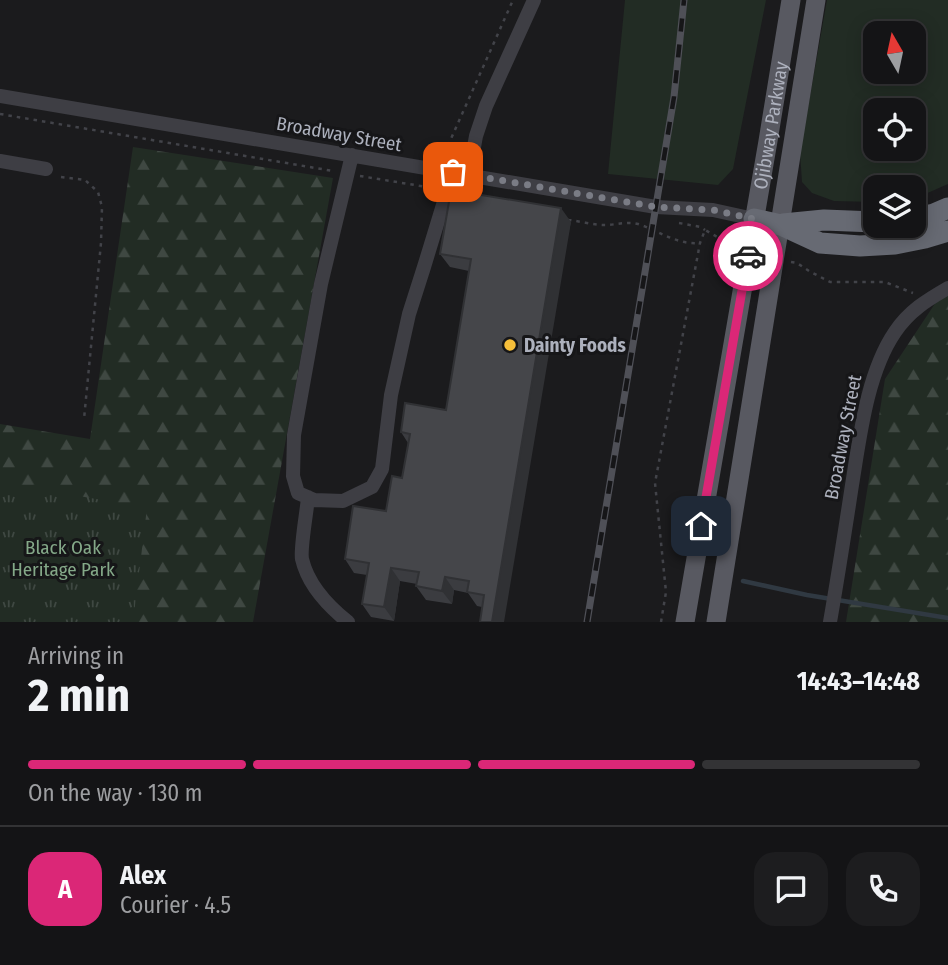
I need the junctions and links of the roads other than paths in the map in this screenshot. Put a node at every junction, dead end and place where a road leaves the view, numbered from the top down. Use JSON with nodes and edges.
{"nodes":[{"id":1,"x":534,"y":0,"type":"edge"},
{"id":2,"x":790,"y":0,"type":"edge"},
{"id":3,"x":816,"y":0,"type":"edge"},
{"id":4,"x":0,"y":96,"type":"edge"},
{"id":5,"x":352,"y":155,"type":"junction"},
{"id":6,"x":0,"y":161,"type":"edge"},
{"id":7,"x":46,"y":169,"type":"dead end"},
{"id":8,"x":453,"y":172,"type":"junction"},
{"id":9,"x":470,"y":175,"type":"junction"},
{"id":10,"x":948,"y":208,"type":"edge"},
{"id":11,"x":926,"y":216,"type":"edge"},
{"id":12,"x":754,"y":219,"type":"junction"},
{"id":13,"x":863,"y":222,"type":"edge"},
{"id":14,"x":781,"y":225,"type":"junction"},
{"id":15,"x":948,"y":231,"type":"edge"},
{"id":16,"x":948,"y":288,"type":"edge"},
{"id":17,"x":308,"y":498,"type":"junction"},
{"id":18,"x":348,"y":622,"type":"edge"},
{"id":19,"x":685,"y":622,"type":"edge"},
{"id":20,"x":716,"y":622,"type":"edge"},
{"id":21,"x":830,"y":622,"type":"edge"}],
"edges":[{"from":1,"to":9,"type":"street"},
{"from":2,"to":12,"type":"main road","name":"Ojibway Parkway"},
{"from":3,"to":14,"type":"main road","name":"Ojibway Parkway"},
{"from":4,"to":5,"type":"street","name":"Broadway Street"},
{"from":5,"to":8,"type":"street","name":"Broadway Street"},
{"from":5,"to":17,"type":"street"},
{"from":6,"to":7,"type":"street"},
{"from":8,"to":9,"type":"street","name":"Broadway Street"},
{"from":8,"to":17,"type":"street"},
{"from":9,"to":12,"type":"street","name":"Broadway Street"},
{"from":10,"to":11,"type":"highway"},
{"from":12,"to":14,"type":"highway"},
{"from":12,"to":19,"type":"main road","name":"Ojibway Parkway"},
{"from":13,"to":14,"type":"highway"},
{"from":14,"to":15,"type":"highway"},
{"from":14,"to":20,"type":"main road","name":"Ojibway Parkway"},
{"from":16,"to":21,"type":"street","name":"Broadway Street"},
{"from":17,"to":18,"type":"street"}]}
